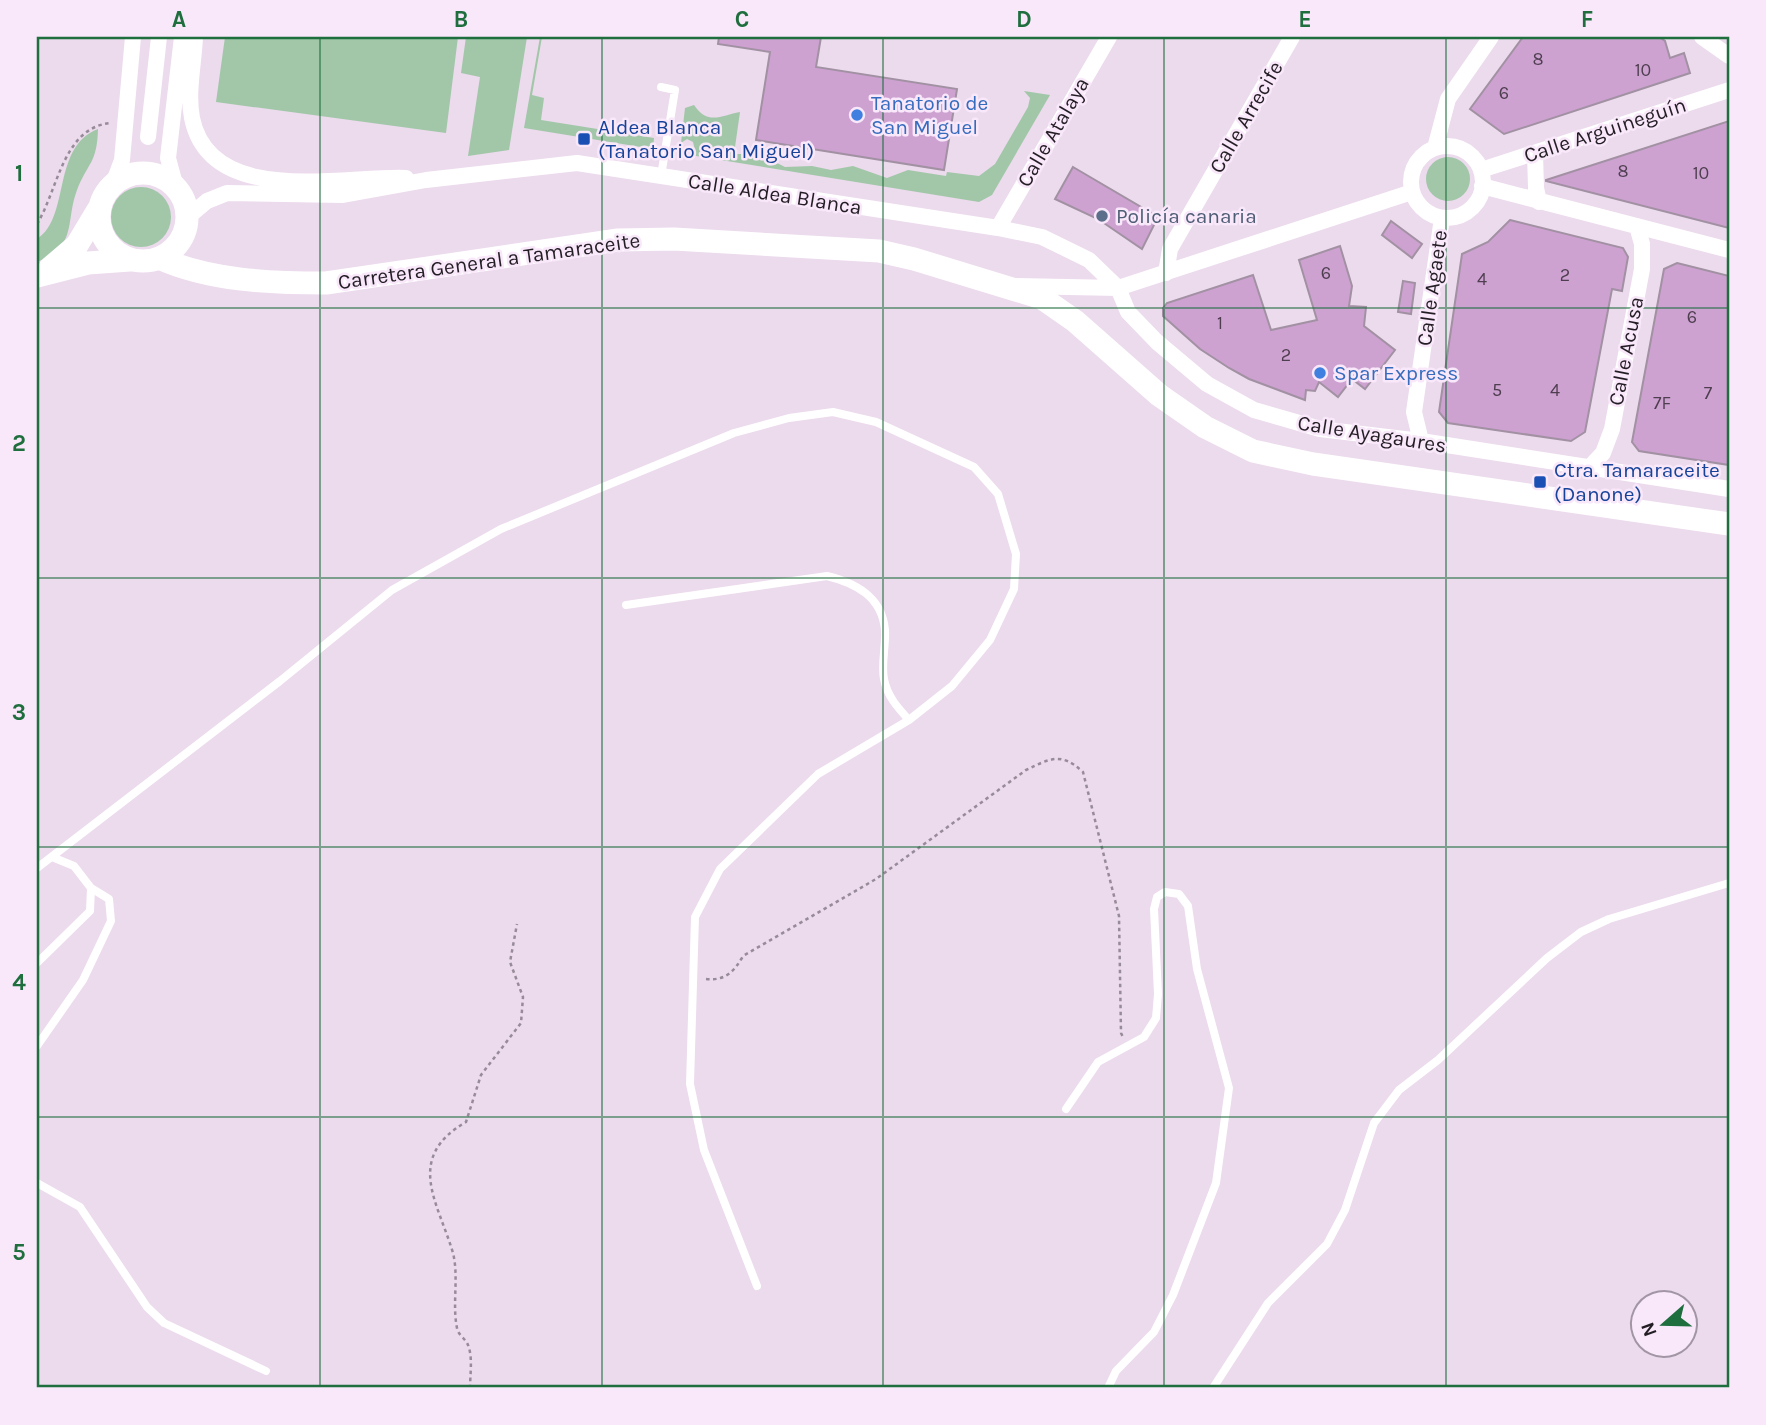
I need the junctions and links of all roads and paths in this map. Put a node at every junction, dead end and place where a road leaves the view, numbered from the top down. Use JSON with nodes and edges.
{"nodes":[{"id":1,"x":133,"y":37,"type":"edge"},
{"id":2,"x":159,"y":37,"type":"edge"},
{"id":3,"x":182,"y":37,"type":"edge"},
{"id":4,"x":195,"y":37,"type":"edge"},
{"id":5,"x":1109,"y":37,"type":"edge"},
{"id":6,"x":1292,"y":37,"type":"edge"},
{"id":7,"x":1491,"y":37,"type":"edge"},
{"id":8,"x":1702,"y":37,"type":"edge"},
{"id":9,"x":1729,"y":57,"type":"edge"},
{"id":10,"x":661,"y":87,"type":"dead end"},
{"id":11,"x":1729,"y":90,"type":"edge"},
{"id":12,"x":125,"y":122,"type":"junction"},
{"id":13,"x":148,"y":137,"type":"dead end"},
{"id":14,"x":1065,"y":138,"type":"dead end"},
{"id":15,"x":1048,"y":141,"type":"junction"},
{"id":16,"x":1435,"y":148,"type":"junction"},
{"id":17,"x":1535,"y":153,"type":"junction"},
{"id":18,"x":662,"y":176,"type":"junction"},
{"id":19,"x":1482,"y":178,"type":"junction"},
{"id":20,"x":426,"y":180,"type":"junction"},
{"id":21,"x":113,"y":184,"type":"junction"},
{"id":22,"x":175,"y":184,"type":"junction"},
{"id":23,"x":1412,"y":192,"type":"junction"},
{"id":24,"x":1539,"y":201,"type":"junction"},
{"id":25,"x":98,"y":210,"type":"junction"},
{"id":26,"x":188,"y":217,"type":"junction"},
{"id":27,"x":1442,"y":218,"type":"junction"},
{"id":28,"x":37,"y":224,"type":"edge"},
{"id":29,"x":1637,"y":226,"type":"junction"},
{"id":30,"x":998,"y":228,"type":"junction"},
{"id":31,"x":1729,"y":250,"type":"edge"},
{"id":32,"x":159,"y":258,"type":"junction"},
{"id":33,"x":130,"y":260,"type":"junction"},
{"id":34,"x":1166,"y":273,"type":"junction"},
{"id":35,"x":37,"y":275,"type":"edge"},
{"id":36,"x":235,"y":277,"type":"junction"},
{"id":37,"x":1005,"y":286,"type":"junction"},
{"id":38,"x":1118,"y":288,"type":"junction"},
{"id":39,"x":1421,"y":442,"type":"junction"},
{"id":40,"x":1588,"y":469,"type":"junction"},
{"id":41,"x":1729,"y":489,"type":"edge"},
{"id":42,"x":1729,"y":524,"type":"edge"},
{"id":43,"x":625,"y":605,"type":"dead end"},
{"id":44,"x":909,"y":720,"type":"junction"},
{"id":45,"x":52,"y":856,"type":"junction"},
{"id":46,"x":37,"y":868,"type":"edge"},
{"id":47,"x":1729,"y":883,"type":"edge"},
{"id":48,"x":90,"y":888,"type":"junction"},
{"id":49,"x":517,"y":923,"type":"dead end"},
{"id":50,"x":37,"y":962,"type":"edge"},
{"id":51,"x":693,"y":977,"type":"junction"},
{"id":52,"x":1130,"y":1044,"type":"junction"},
{"id":53,"x":37,"y":1046,"type":"edge"},
{"id":54,"x":1066,"y":1109,"type":"dead end"},
{"id":55,"x":37,"y":1183,"type":"edge"},
{"id":56,"x":757,"y":1286,"type":"dead end"},
{"id":57,"x":266,"y":1371,"type":"dead end"},
{"id":58,"x":470,"y":1388,"type":"edge"},
{"id":59,"x":1108,"y":1388,"type":"edge"},
{"id":60,"x":1213,"y":1388,"type":"edge"}],
"edges":[{"from":1,"to":12,"type":"street"},
{"from":2,"to":13,"type":"street"},
{"from":3,"to":22,"type":"street"},
{"from":4,"to":20,"type":"street","name":"Calle Aldea Blanca"},
{"from":5,"to":15,"type":"street","name":"Calle Atalaya"},
{"from":6,"to":34,"type":"street","name":"Calle Arrecife"},
{"from":7,"to":16,"type":"street"},
{"from":8,"to":9,"type":"street"},
{"from":10,"to":18,"type":"lane"},
{"from":11,"to":17,"type":"street","name":"Calle Arguineguín"},
{"from":12,"to":21,"type":"street"},
{"from":12,"to":28,"type":"path"},
{"from":14,"to":15,"type":"street"},
{"from":15,"to":30,"type":"street","name":"Calle Atalaya"},
{"from":16,"to":19,"type":"street"},
{"from":16,"to":23,"type":"street"},
{"from":17,"to":19,"type":"street","name":"Calle Arguineguín"},
{"from":17,"to":24,"type":"street"},
{"from":18,"to":20,"type":"street","name":"Calle Aldea Blanca"},
{"from":18,"to":30,"type":"street","name":"Calle Aldea Blanca"},
{"from":19,"to":24,"type":"street"},
{"from":19,"to":27,"type":"street"},
{"from":20,"to":26,"type":"street","name":"Calle Aldea Blanca"},
{"from":21,"to":22,"type":"main road"},
{"from":21,"to":25,"type":"main road"},
{"from":22,"to":26,"type":"main road"},
{"from":23,"to":27,"type":"street"},
{"from":23,"to":34,"type":"street"},
{"from":24,"to":29,"type":"street"},
{"from":25,"to":33,"type":"main road"},
{"from":25,"to":35,"type":"main road"},
{"from":26,"to":32,"type":"main road"},
{"from":26,"to":36,"type":"main road","name":"Carretera General a Tamaraceite"},
{"from":27,"to":39,"type":"street","name":"Calle Agaete"},
{"from":29,"to":31,"type":"street"},
{"from":29,"to":40,"type":"street","name":"Calle Acusa"},
{"from":30,"to":38,"type":"street","name":"Calle Ayagaures"},
{"from":32,"to":33,"type":"main road"},
{"from":32,"to":36,"type":"main road","name":"Carretera General a Tamaraceite"},
{"from":33,"to":35,"type":"main road"},
{"from":34,"to":38,"type":"street"},
{"from":36,"to":37,"type":"main road","name":"Carretera General a Tamaraceite"},
{"from":37,"to":38,"type":"street"},
{"from":37,"to":42,"type":"main road","name":"Carretera General a Tamaraceite"},
{"from":38,"to":39,"type":"street","name":"Calle Ayagaures"},
{"from":39,"to":40,"type":"street","name":"Calle Ayagaures"},
{"from":40,"to":41,"type":"street","name":"Calle Ayagaures"},
{"from":43,"to":44,"type":"lane"},
{"from":44,"to":45,"type":"lane"},
{"from":44,"to":51,"type":"lane"},
{"from":45,"to":46,"type":"lane"},
{"from":45,"to":48,"type":"lane"},
{"from":47,"to":60,"type":"lane"},
{"from":48,"to":50,"type":"lane"},
{"from":48,"to":53,"type":"lane"},
{"from":49,"to":58,"type":"path"},
{"from":51,"to":52,"type":"path"},
{"from":51,"to":56,"type":"lane"},
{"from":52,"to":54,"type":"lane"},
{"from":52,"to":59,"type":"lane"},
{"from":55,"to":57,"type":"lane"}]}
